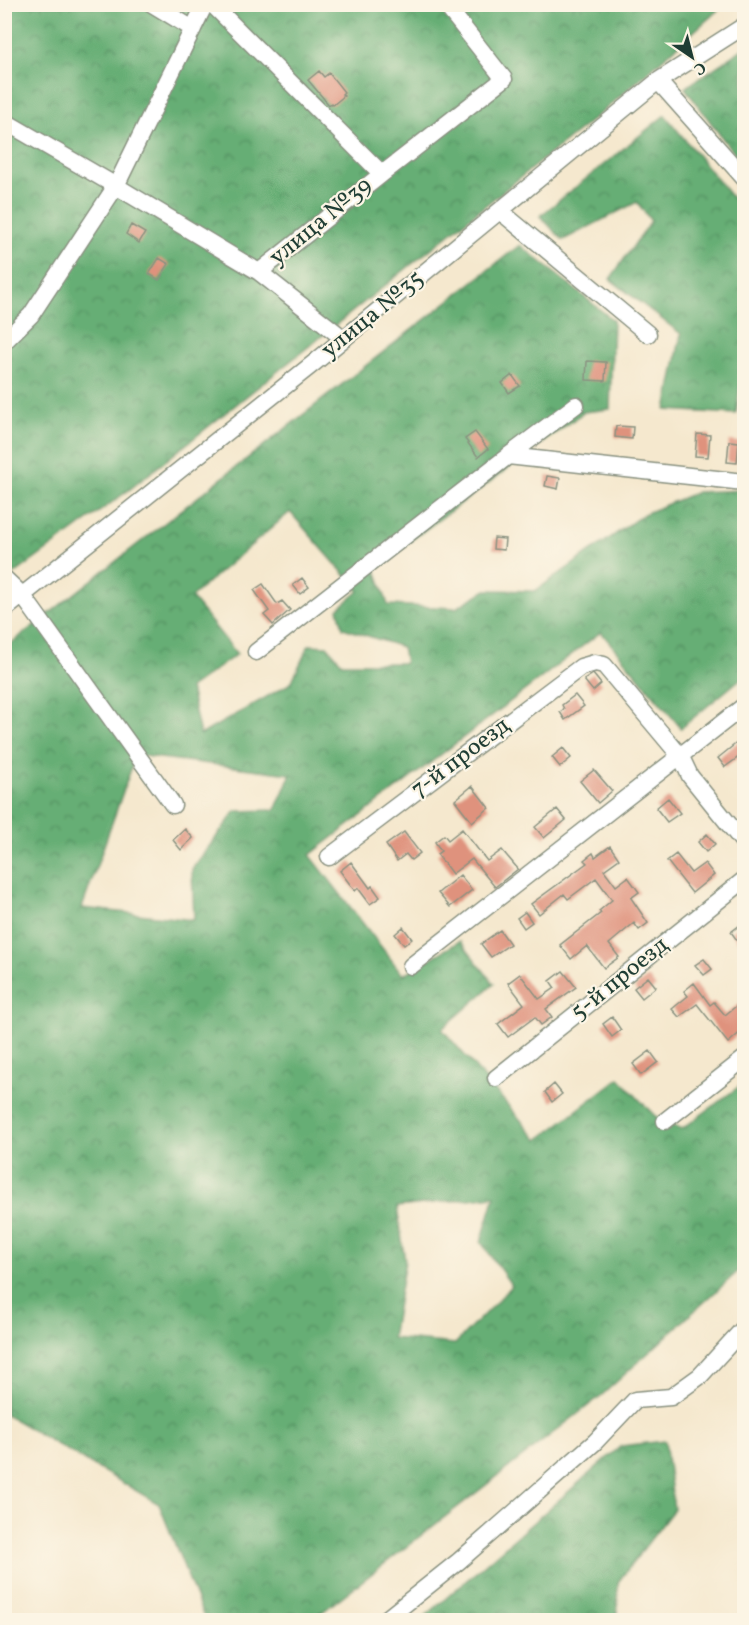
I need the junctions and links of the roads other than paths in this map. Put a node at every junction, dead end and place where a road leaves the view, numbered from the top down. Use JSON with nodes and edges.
{"nodes":[{"id":1,"x":152,"y":4,"type":"edge"},
{"id":2,"x":205,"y":4,"type":"edge"},
{"id":3,"x":212,"y":4,"type":"edge"},
{"id":4,"x":445,"y":4,"type":"edge"},
{"id":5,"x":744,"y":26,"type":"edge"},
{"id":6,"x":193,"y":29,"type":"junction"},
{"id":7,"x":658,"y":81,"type":"junction"},
{"id":8,"x":4,"y":121,"type":"edge"},
{"id":9,"x":382,"y":174,"type":"junction"},
{"id":10,"x":744,"y":178,"type":"edge"},
{"id":11,"x":116,"y":186,"type":"junction"},
{"id":12,"x":500,"y":211,"type":"junction"},
{"id":13,"x":259,"y":272,"type":"junction"},
{"id":14,"x":648,"y":334,"type":"dead end"},
{"id":15,"x":344,"y":339,"type":"junction"},
{"id":16,"x":4,"y":342,"type":"edge"},
{"id":17,"x":576,"y":405,"type":"dead end"},
{"id":18,"x":508,"y":456,"type":"junction"},
{"id":19,"x":744,"y":482,"type":"edge"},
{"id":20,"x":4,"y":578,"type":"edge"},
{"id":21,"x":23,"y":596,"type":"junction"},
{"id":22,"x":4,"y":610,"type":"edge"},
{"id":23,"x":256,"y":652,"type":"dead end"},
{"id":24,"x":744,"y":706,"type":"edge"},
{"id":25,"x":681,"y":757,"type":"junction"},
{"id":26,"x":173,"y":805,"type":"dead end"},
{"id":27,"x":744,"y":843,"type":"edge"},
{"id":28,"x":329,"y":857,"type":"dead end"},
{"id":29,"x":744,"y":880,"type":"edge"},
{"id":30,"x":411,"y":966,"type":"dead end"},
{"id":31,"x":744,"y":1059,"type":"edge"},
{"id":32,"x":496,"y":1078,"type":"dead end"},
{"id":33,"x":665,"y":1121,"type":"dead end"},
{"id":34,"x":744,"y":1328,"type":"edge"},
{"id":35,"x":385,"y":1620,"type":"edge"}],
"edges":[{"from":1,"to":6,"type":"street"},
{"from":2,"to":6,"type":"street"},
{"from":3,"to":9,"type":"street","name":"улица №39"},
{"from":4,"to":9,"type":"street"},
{"from":5,"to":7,"type":"street","name":"улица №35"},
{"from":6,"to":11,"type":"street"},
{"from":7,"to":10,"type":"street"},
{"from":7,"to":12,"type":"street","name":"улица №35"},
{"from":8,"to":11,"type":"street","name":"улица №39"},
{"from":9,"to":13,"type":"street","name":"улица №39"},
{"from":11,"to":13,"type":"street","name":"улица №39"},
{"from":11,"to":16,"type":"street"},
{"from":12,"to":14,"type":"street"},
{"from":12,"to":15,"type":"street","name":"улица №35"},
{"from":13,"to":15,"type":"street"},
{"from":15,"to":21,"type":"street","name":"улица №35"},
{"from":17,"to":18,"type":"street"},
{"from":18,"to":19,"type":"street"},
{"from":18,"to":23,"type":"street"},
{"from":20,"to":21,"type":"street"},
{"from":21,"to":22,"type":"street","name":"улица №35"},
{"from":21,"to":26,"type":"street"},
{"from":24,"to":25,"type":"street"},
{"from":25,"to":27,"type":"street"},
{"from":25,"to":28,"type":"street","name":"7-й проезд"},
{"from":25,"to":30,"type":"street"},
{"from":29,"to":32,"type":"street","name":"5-й проезд"},
{"from":31,"to":33,"type":"street"},
{"from":34,"to":35,"type":"street"}]}
